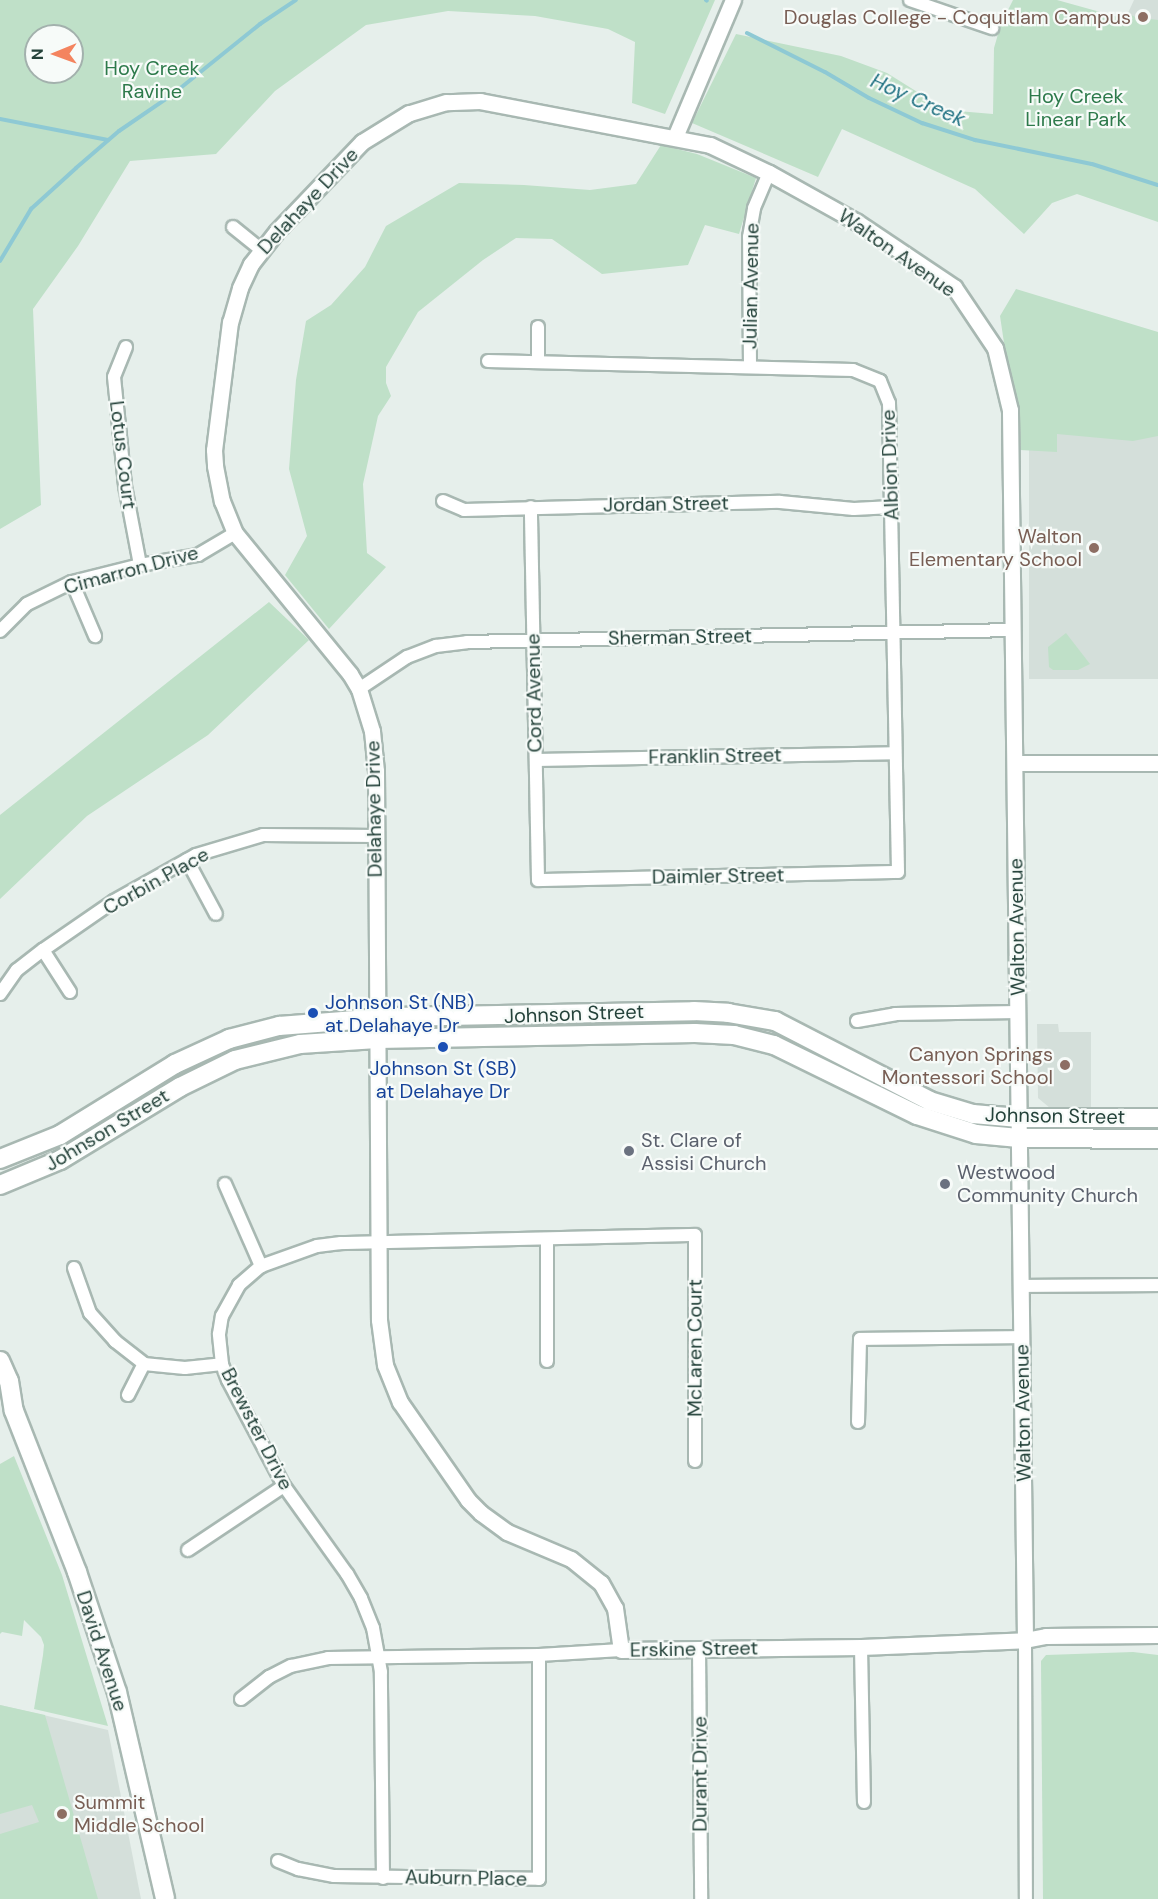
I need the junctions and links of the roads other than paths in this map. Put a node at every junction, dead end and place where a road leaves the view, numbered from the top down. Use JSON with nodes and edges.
{"nodes":[{"id":1,"x":734,"y":0,"type":"edge"},
{"id":2,"x":910,"y":0,"type":"edge"},
{"id":3,"x":992,"y":28,"type":"dead end"},
{"id":4,"x":675,"y":137,"type":"junction"},
{"id":5,"x":769,"y":173,"type":"junction"},
{"id":6,"x":232,"y":227,"type":"dead end"},
{"id":7,"x":261,"y":250,"type":"junction"},
{"id":8,"x":538,"y":327,"type":"dead end"},
{"id":9,"x":126,"y":347,"type":"dead end"},
{"id":10,"x":488,"y":361,"type":"dead end"},
{"id":11,"x":538,"y":362,"type":"junction"},
{"id":12,"x":750,"y":367,"type":"junction"},
{"id":13,"x":443,"y":501,"type":"dead end"},
{"id":14,"x":531,"y":507,"type":"junction"},
{"id":15,"x":892,"y":507,"type":"junction"},
{"id":16,"x":235,"y":533,"type":"junction"},
{"id":17,"x":140,"y":565,"type":"junction"},
{"id":18,"x":72,"y":582,"type":"junction"},
{"id":19,"x":1013,"y":630,"type":"junction"},
{"id":20,"x":0,"y":631,"type":"edge"},
{"id":21,"x":893,"y":632,"type":"junction"},
{"id":22,"x":95,"y":636,"type":"dead end"},
{"id":23,"x":534,"y":640,"type":"junction"},
{"id":24,"x":359,"y":689,"type":"junction"},
{"id":25,"x":894,"y":753,"type":"junction"},
{"id":26,"x":536,"y":760,"type":"junction"},
{"id":27,"x":1015,"y":763,"type":"junction"},
{"id":28,"x":1158,"y":764,"type":"edge"},
{"id":29,"x":376,"y":836,"type":"junction"},
{"id":30,"x":187,"y":860,"type":"junction"},
{"id":31,"x":898,"y":872,"type":"joint"},
{"id":32,"x":538,"y":880,"type":"joint"},
{"id":33,"x":216,"y":914,"type":"dead end"},
{"id":34,"x":43,"y":950,"type":"junction"},
{"id":35,"x":70,"y":992,"type":"dead end"},
{"id":36,"x":0,"y":994,"type":"edge"},
{"id":37,"x":1018,"y":1012,"type":"junction"},
{"id":38,"x":377,"y":1018,"type":"junction"},
{"id":39,"x":856,"y":1021,"type":"dead end"},
{"id":40,"x":377,"y":1039,"type":"junction"},
{"id":41,"x":1018,"y":1118,"type":"junction"},
{"id":42,"x":1158,"y":1118,"type":"edge"},
{"id":43,"x":1019,"y":1138,"type":"junction"},
{"id":44,"x":1158,"y":1139,"type":"edge"},
{"id":45,"x":0,"y":1159,"type":"edge"},
{"id":46,"x":225,"y":1184,"type":"dead end"},
{"id":47,"x":0,"y":1185,"type":"edge"},
{"id":48,"x":695,"y":1235,"type":"joint"},
{"id":49,"x":547,"y":1239,"type":"junction"},
{"id":50,"x":379,"y":1241,"type":"junction"},
{"id":51,"x":261,"y":1266,"type":"junction"},
{"id":52,"x":74,"y":1268,"type":"dead end"},
{"id":53,"x":1158,"y":1285,"type":"edge"},
{"id":54,"x":1021,"y":1286,"type":"junction"},
{"id":55,"x":1022,"y":1337,"type":"junction"},
{"id":56,"x":0,"y":1361,"type":"edge"},
{"id":57,"x":547,"y":1361,"type":"dead end"},
{"id":58,"x":144,"y":1364,"type":"junction"},
{"id":59,"x":222,"y":1364,"type":"junction"},
{"id":60,"x":128,"y":1395,"type":"dead end"},
{"id":61,"x":0,"y":1396,"type":"edge"},
{"id":62,"x":14,"y":1411,"type":"junction"},
{"id":63,"x":858,"y":1422,"type":"dead end"},
{"id":64,"x":695,"y":1461,"type":"dead end"},
{"id":65,"x":284,"y":1486,"type":"junction"},
{"id":66,"x":188,"y":1550,"type":"dead end"},
{"id":67,"x":1158,"y":1635,"type":"edge"},
{"id":68,"x":1025,"y":1640,"type":"junction"},
{"id":69,"x":861,"y":1647,"type":"junction"},
{"id":70,"x":699,"y":1648,"type":"junction"},
{"id":71,"x":621,"y":1650,"type":"junction"},
{"id":72,"x":539,"y":1655,"type":"junction"},
{"id":73,"x":379,"y":1657,"type":"junction"},
{"id":74,"x":241,"y":1699,"type":"dead end"},
{"id":75,"x":864,"y":1802,"type":"dead end"},
{"id":76,"x":278,"y":1861,"type":"dead end"},
{"id":77,"x":383,"y":1878,"type":"junction"},
{"id":78,"x":165,"y":1899,"type":"edge"},
{"id":79,"x":701,"y":1899,"type":"edge"},
{"id":80,"x":1026,"y":1899,"type":"edge"}],
"edges":[{"from":1,"to":4,"type":"street"},
{"from":2,"to":3,"type":"street"},
{"from":4,"to":5,"type":"street","name":"Walton Avenue"},
{"from":4,"to":7,"type":"street","name":"Delahaye Drive"},
{"from":5,"to":12,"type":"street","name":"Julian Avenue"},
{"from":5,"to":19,"type":"street","name":"Walton Avenue"},
{"from":6,"to":7,"type":"street"},
{"from":7,"to":16,"type":"street","name":"Delahaye Drive"},
{"from":8,"to":11,"type":"street"},
{"from":9,"to":17,"type":"street","name":"Lotus Court"},
{"from":10,"to":11,"type":"street","name":"Albion Drive"},
{"from":11,"to":12,"type":"street","name":"Albion Drive"},
{"from":12,"to":15,"type":"street","name":"Albion Drive"},
{"from":13,"to":14,"type":"street","name":"Jordan Street"},
{"from":14,"to":15,"type":"street","name":"Jordan Street"},
{"from":14,"to":23,"type":"street","name":"Cord Avenue"},
{"from":15,"to":21,"type":"street","name":"Albion Drive"},
{"from":16,"to":17,"type":"street","name":"Cimarron Drive"},
{"from":16,"to":24,"type":"street","name":"Delahaye Drive"},
{"from":17,"to":18,"type":"street","name":"Cimarron Drive"},
{"from":18,"to":20,"type":"street","name":"Cimarron Drive"},
{"from":18,"to":22,"type":"street"},
{"from":19,"to":21,"type":"street","name":"Sherman Street"},
{"from":19,"to":27,"type":"street","name":"Walton Avenue"},
{"from":21,"to":23,"type":"street","name":"Sherman Street"},
{"from":21,"to":25,"type":"street","name":"Albion Drive"},
{"from":23,"to":24,"type":"street","name":"Sherman Street"},
{"from":23,"to":26,"type":"street","name":"Cord Avenue"},
{"from":24,"to":29,"type":"street","name":"Delahaye Drive"},
{"from":25,"to":26,"type":"street","name":"Franklin Street"},
{"from":25,"to":31,"type":"street","name":"Albion Drive"},
{"from":26,"to":32,"type":"street","name":"Cord Avenue"},
{"from":27,"to":28,"type":"street"},
{"from":27,"to":37,"type":"street","name":"Walton Avenue"},
{"from":29,"to":30,"type":"street","name":"Corbin Place"},
{"from":29,"to":38,"type":"street","name":"Delahaye Drive"},
{"from":30,"to":33,"type":"street"},
{"from":30,"to":34,"type":"street","name":"Corbin Place"},
{"from":31,"to":32,"type":"street","name":"Daimler Street"},
{"from":34,"to":35,"type":"street"},
{"from":34,"to":36,"type":"street","name":"Corbin Place"},
{"from":37,"to":39,"type":"street"},
{"from":37,"to":41,"type":"street","name":"Walton Avenue"},
{"from":38,"to":40,"type":"street","name":"Delahaye Drive"},
{"from":38,"to":41,"type":"main road","name":"Johnson Street"},
{"from":38,"to":45,"type":"main road","name":"Johnson Street"},
{"from":40,"to":43,"type":"main road","name":"Johnson Street"},
{"from":40,"to":47,"type":"main road","name":"Johnson Street"},
{"from":40,"to":50,"type":"street","name":"Delahaye Drive"},
{"from":41,"to":42,"type":"main road","name":"Johnson Street"},
{"from":41,"to":43,"type":"street","name":"Walton Avenue"},
{"from":43,"to":44,"type":"main road","name":"Johnson Street"},
{"from":43,"to":54,"type":"street","name":"Walton Avenue"},
{"from":46,"to":51,"type":"street"},
{"from":48,"to":49,"type":"street","name":"Brewster Drive"},
{"from":48,"to":64,"type":"street","name":"McLaren Court"},
{"from":49,"to":50,"type":"street","name":"Brewster Drive"},
{"from":49,"to":57,"type":"street"},
{"from":50,"to":51,"type":"street","name":"Brewster Drive"},
{"from":50,"to":71,"type":"street","name":"Delahaye Drive"},
{"from":51,"to":59,"type":"street","name":"Brewster Drive"},
{"from":52,"to":58,"type":"street"},
{"from":53,"to":54,"type":"street"},
{"from":54,"to":55,"type":"street","name":"Walton Avenue"},
{"from":55,"to":63,"type":"street"},
{"from":55,"to":68,"type":"street","name":"Walton Avenue"},
{"from":56,"to":62,"type":"main road","name":"David Avenue"},
{"from":58,"to":59,"type":"street"},
{"from":58,"to":60,"type":"street"},
{"from":59,"to":65,"type":"street","name":"Brewster Drive"},
{"from":61,"to":62,"type":"main road","name":"David Avenue"},
{"from":62,"to":78,"type":"main road","name":"David Avenue"},
{"from":65,"to":66,"type":"street"},
{"from":65,"to":73,"type":"street","name":"Brewster Drive"},
{"from":67,"to":68,"type":"street","name":"Erskine Street"},
{"from":68,"to":69,"type":"street","name":"Erskine Street"},
{"from":68,"to":80,"type":"street","name":"Walton Avenue"},
{"from":69,"to":70,"type":"street","name":"Erskine Street"},
{"from":69,"to":75,"type":"street"},
{"from":70,"to":71,"type":"street","name":"Erskine Street"},
{"from":70,"to":79,"type":"street","name":"Durant Drive"},
{"from":71,"to":72,"type":"street","name":"Erskine Street"},
{"from":72,"to":73,"type":"street","name":"Erskine Street"},
{"from":72,"to":77,"type":"street","name":"Auburn Place"},
{"from":73,"to":74,"type":"street","name":"Erskine Street"},
{"from":73,"to":77,"type":"street","name":"Brewster Drive"},
{"from":76,"to":77,"type":"street","name":"Auburn Place"}]}
